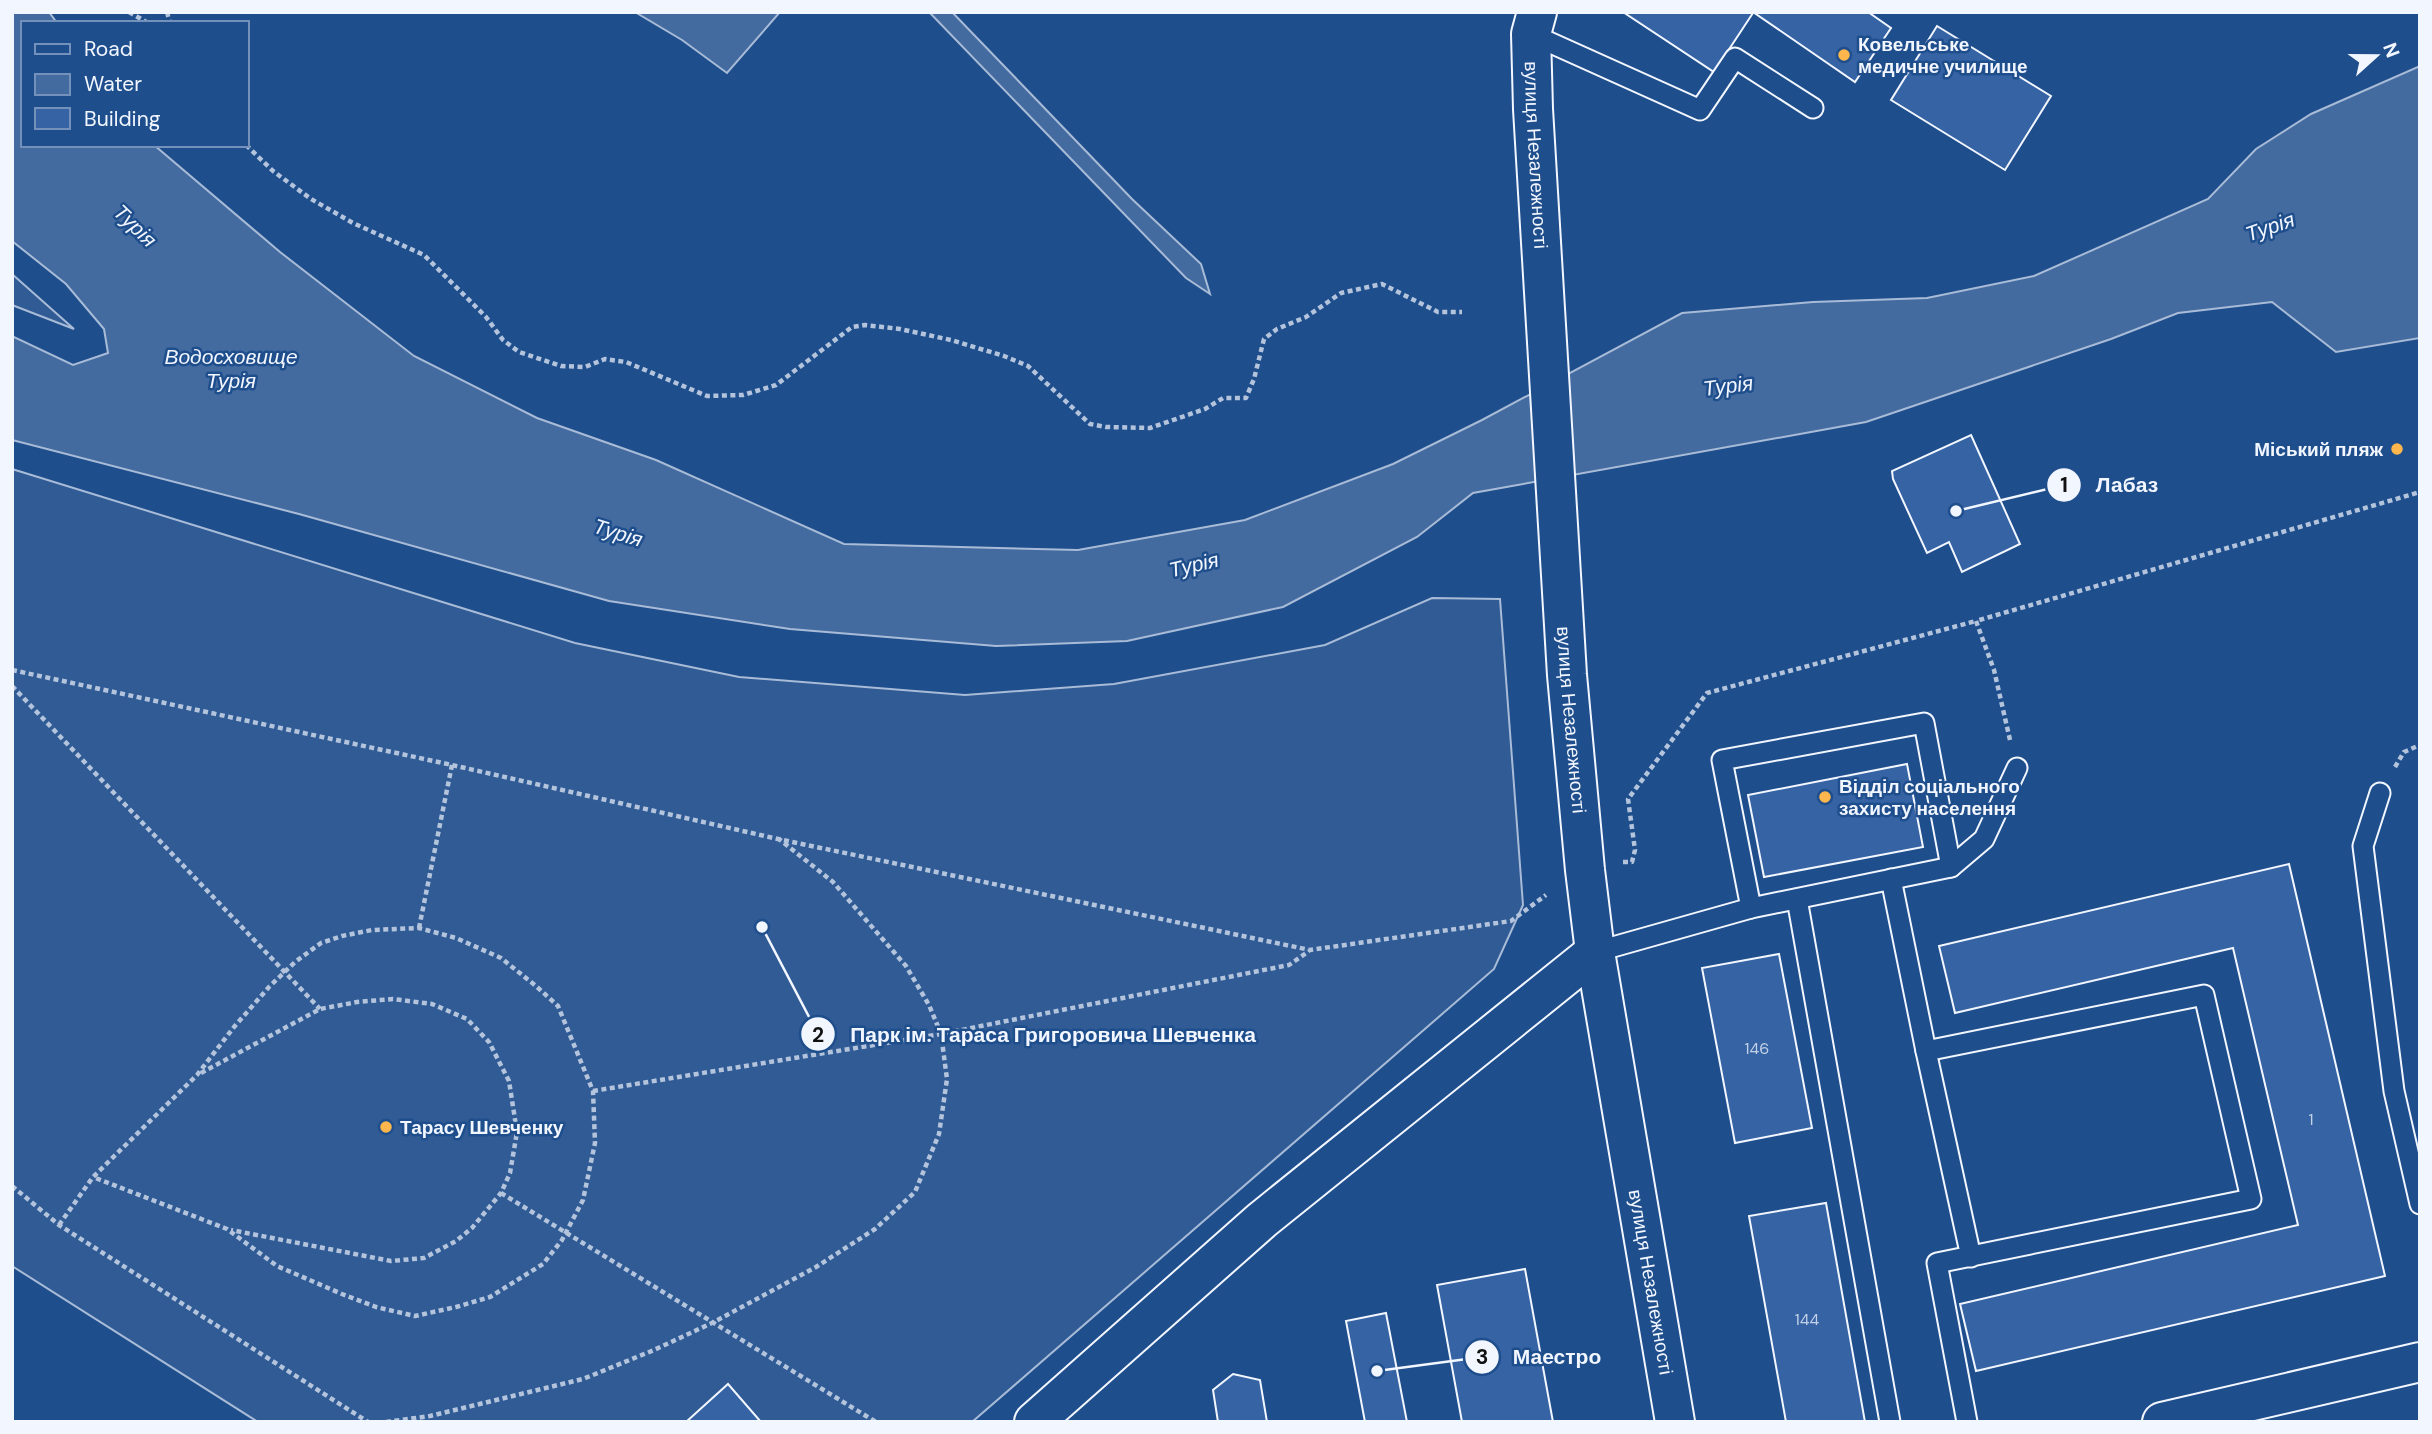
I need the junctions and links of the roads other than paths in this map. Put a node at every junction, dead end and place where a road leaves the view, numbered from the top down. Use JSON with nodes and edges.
{"nodes":[{"id":1,"x":1534,"y":23,"type":"edge"},
{"id":2,"x":1813,"y":108,"type":"dead end"},
{"id":3,"x":2017,"y":768,"type":"road end"},
{"id":4,"x":2380,"y":793,"type":"dead end"},
{"id":5,"x":1951,"y":867,"type":"junction"},
{"id":6,"x":1891,"y":879,"type":"junction"},
{"id":7,"x":1797,"y":899,"type":"junction"},
{"id":8,"x":1751,"y":908,"type":"junction"},
{"id":9,"x":1595,"y":952,"type":"junction"},
{"id":10,"x":1926,"y":1051,"type":"junction"},
{"id":11,"x":2420,"y":1204,"type":"edge"},
{"id":12,"x":1971,"y":1256,"type":"junction"},
{"id":13,"x":2419,"y":1365,"type":"edge"},
{"id":14,"x":1034,"y":1422,"type":"edge"},
{"id":15,"x":1675,"y":1422,"type":"edge"},
{"id":16,"x":1890,"y":1422,"type":"edge"},
{"id":17,"x":1967,"y":1422,"type":"edge"},
{"id":18,"x":2162,"y":1422,"type":"edge"}],
"edges":[{"from":1,"to":2,"type":"lane"},
{"from":1,"to":9,"type":"main road","name":"вулиця Незалежності"},
{"from":3,"to":5,"type":"lane"},
{"from":4,"to":11,"type":"lane"},
{"from":5,"to":6,"type":"lane"},
{"from":5,"to":8,"type":"lane"},
{"from":6,"to":7,"type":"lane"},
{"from":6,"to":10,"type":"lane"},
{"from":7,"to":8,"type":"lane"},
{"from":7,"to":16,"type":"lane"},
{"from":8,"to":9,"type":"lane"},
{"from":9,"to":14,"type":"main road"},
{"from":9,"to":15,"type":"main road","name":"вулиця Незалежності"},
{"from":10,"to":12,"type":"lane"},
{"from":10,"to":12,"type":"lane"},
{"from":12,"to":17,"type":"lane"},
{"from":13,"to":18,"type":"main road"}]}
